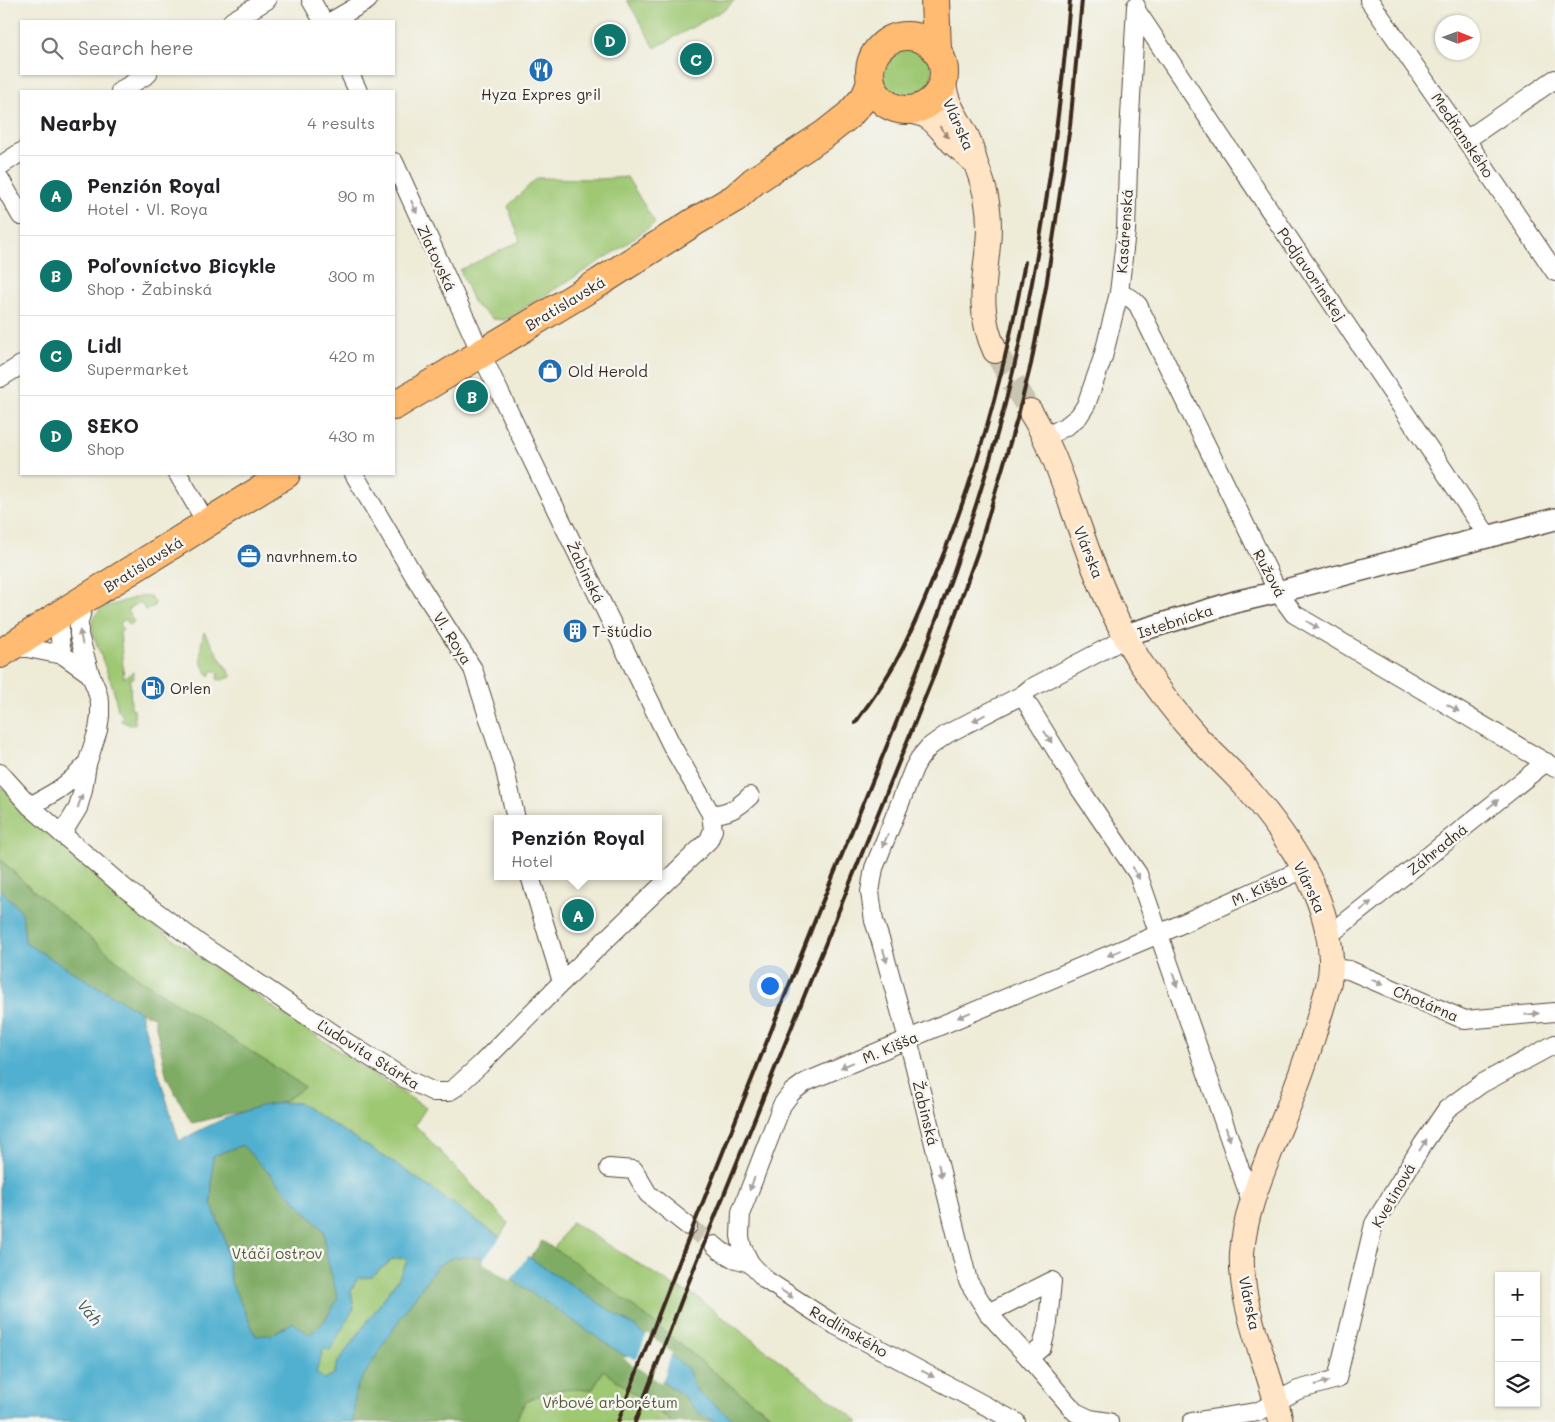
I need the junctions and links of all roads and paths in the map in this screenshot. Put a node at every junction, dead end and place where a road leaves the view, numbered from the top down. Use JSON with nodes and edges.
{"nodes":[{"id":1,"x":267,"y":0,"type":"edge"},
{"id":2,"x":311,"y":0,"type":"edge"},
{"id":3,"x":368,"y":0,"type":"edge"},
{"id":4,"x":919,"y":0,"type":"edge"},
{"id":5,"x":935,"y":0,"type":"edge"},
{"id":6,"x":1369,"y":0,"type":"edge"},
{"id":7,"x":1136,"y":5,"type":"edge"},
{"id":8,"x":234,"y":20,"type":"edge"},
{"id":9,"x":321,"y":20,"type":"edge"},
{"id":10,"x":334,"y":20,"type":"edge"},
{"id":11,"x":898,"y":37,"type":"junction"},
{"id":12,"x":937,"y":49,"type":"junction"},
{"id":13,"x":146,"y":75,"type":"edge"},
{"id":14,"x":350,"y":75,"type":"edge"},
{"id":15,"x":1555,"y":79,"type":"edge"},
{"id":16,"x":944,"y":80,"type":"junction"},
{"id":17,"x":871,"y":83,"type":"junction"},
{"id":18,"x":122,"y":90,"type":"edge"},
{"id":19,"x":358,"y":90,"type":"edge"},
{"id":20,"x":897,"y":108,"type":"junction"},
{"id":21,"x":1466,"y":140,"type":"junction"},
{"id":22,"x":20,"y":153,"type":"edge"},
{"id":23,"x":395,"y":164,"type":"edge"},
{"id":24,"x":0,"y":166,"type":"edge"},
{"id":25,"x":977,"y":168,"type":"junction"},
{"id":26,"x":0,"y":179,"type":"edge"},
{"id":27,"x":736,"y":198,"type":"junction"},
{"id":28,"x":20,"y":214,"type":"edge"},
{"id":29,"x":1555,"y":272,"type":"edge"},
{"id":30,"x":1119,"y":293,"type":"junction"},
{"id":31,"x":995,"y":351,"type":"tunnel mouth"},
{"id":32,"x":481,"y":353,"type":"junction"},
{"id":33,"x":20,"y":366,"type":"edge"},
{"id":34,"x":0,"y":378,"type":"edge"},
{"id":35,"x":395,"y":405,"type":"edge"},
{"id":36,"x":1030,"y":411,"type":"tunnel mouth"},
{"id":37,"x":1046,"y":437,"type":"junction"},
{"id":38,"x":179,"y":475,"type":"edge"},
{"id":39,"x":284,"y":475,"type":"edge"},
{"id":40,"x":355,"y":475,"type":"edge"},
{"id":41,"x":1555,"y":519,"type":"edge"},
{"id":42,"x":207,"y":524,"type":"junction"},
{"id":43,"x":1489,"y":538,"type":"junction"},
{"id":44,"x":1278,"y":592,"type":"junction"},
{"id":45,"x":86,"y":599,"type":"junction"},
{"id":46,"x":62,"y":613,"type":"junction"},
{"id":47,"x":1126,"y":638,"type":"junction"},
{"id":48,"x":4,"y":651,"type":"edge"},
{"id":49,"x":63,"y":656,"type":"junction"},
{"id":50,"x":90,"y":674,"type":"junction"},
{"id":51,"x":1022,"y":696,"type":"junction"},
{"id":52,"x":87,"y":764,"type":"junction"},
{"id":53,"x":1550,"y":765,"type":"edge"},
{"id":54,"x":0,"y":773,"type":"edge"},
{"id":55,"x":750,"y":796,"type":"dead end"},
{"id":56,"x":30,"y":806,"type":"junction"},
{"id":57,"x":711,"y":814,"type":"junction"},
{"id":58,"x":515,"y":815,"type":"edge"},
{"id":59,"x":62,"y":834,"type":"junction"},
{"id":60,"x":1304,"y":869,"type":"junction"},
{"id":61,"x":531,"y":880,"type":"edge"},
{"id":62,"x":871,"y":910,"type":"joint"},
{"id":63,"x":1159,"y":934,"type":"junction"},
{"id":64,"x":1328,"y":936,"type":"junction"},
{"id":65,"x":1331,"y":968,"type":"junction"},
{"id":66,"x":562,"y":982,"type":"junction"},
{"id":67,"x":1555,"y":1012,"type":"edge"},
{"id":68,"x":908,"y":1039,"type":"junction"},
{"id":69,"x":1555,"y":1044,"type":"edge"},
{"id":70,"x":609,"y":1168,"type":"dead end"},
{"id":71,"x":1251,"y":1201,"type":"junction"},
{"id":72,"x":688,"y":1226,"type":"tunnel mouth"},
{"id":73,"x":740,"y":1236,"type":"junction"},
{"id":74,"x":750,"y":1263,"type":"junction"},
{"id":75,"x":988,"y":1313,"type":"junction"},
{"id":76,"x":1029,"y":1358,"type":"junction"},
{"id":77,"x":1279,"y":1412,"type":"edge"},
{"id":78,"x":1072,"y":1417,"type":"edge"},
{"id":79,"x":1016,"y":1422,"type":"edge"},
{"id":80,"x":1109,"y":1422,"type":"edge"},
{"id":81,"x":1192,"y":1422,"type":"edge"}],
"edges":[{"from":1,"to":8,"type":"street"},
{"from":2,"to":9,"type":"street"},
{"from":3,"to":10,"type":"street"},
{"from":4,"to":11,"type":"main road","name":"Bratislavská"},
{"from":5,"to":12,"type":"main road"},
{"from":6,"to":21,"type":"street","name":"Medňanského"},
{"from":7,"to":30,"type":"street","name":"Kasárenská"},
{"from":7,"to":43,"type":"street","name":"Podjavorinskej"},
{"from":11,"to":12,"type":"main road"},
{"from":11,"to":17,"type":"main road","name":"Bratislavská"},
{"from":12,"to":16,"type":"main road"},
{"from":13,"to":18,"type":"street"},
{"from":14,"to":19,"type":"street"},
{"from":15,"to":21,"type":"street"},
{"from":16,"to":20,"type":"main road","name":"Bratislavská"},
{"from":16,"to":25,"type":"main road","name":"Vlárska"},
{"from":17,"to":20,"type":"main road"},
{"from":17,"to":27,"type":"main road","name":"Bratislavská"},
{"from":20,"to":25,"type":"main road","name":"Vlárska","one_way":true},
{"from":20,"to":27,"type":"main road","name":"Bratislavská"},
{"from":21,"to":29,"type":"street","name":"Medňanského"},
{"from":22,"to":24,"type":"street"},
{"from":23,"to":32,"type":"street","name":"Zlatovská","one_way":true},
{"from":25,"to":31,"type":"main road","name":"Vlárska"},
{"from":26,"to":28,"type":"street"},
{"from":27,"to":32,"type":"main road","name":"Bratislavská"},
{"from":30,"to":37,"type":"street","name":"Kasárenská"},
{"from":30,"to":44,"type":"street","name":"Ružová"},
{"from":32,"to":35,"type":"main road","name":"Bratislavská"},
{"from":32,"to":57,"type":"street","name":"Žabinská"},
{"from":33,"to":34,"type":"street"},
{"from":36,"to":37,"type":"main road","name":"Vlárska"},
{"from":37,"to":47,"type":"main road","name":"Vlárska"},
{"from":38,"to":42,"type":"street"},
{"from":39,"to":42,"type":"main road","name":"Bratislavská"},
{"from":40,"to":58,"type":"street","name":"Vl. Roya"},
{"from":41,"to":43,"type":"street","name":"Istebnícka"},
{"from":42,"to":45,"type":"main road","name":"Bratislavská"},
{"from":43,"to":44,"type":"street","name":"Istebnícka"},
{"from":44,"to":47,"type":"street","name":"Istebnícka"},
{"from":44,"to":53,"type":"street","name":"Ružová","one_way":true},
{"from":45,"to":46,"type":"main road","name":"Bratislavská"},
{"from":50,"to":45,"type":"street","one_way":true},
{"from":46,"to":48,"type":"main road","name":"Bratislavská"},
{"from":46,"to":49,"type":"street"},
{"from":47,"to":51,"type":"street","name":"Istebnícka"},
{"from":47,"to":60,"type":"main road","name":"Vlárska"},
{"from":48,"to":49,"type":"street"},
{"from":49,"to":50,"type":"street"},
{"from":50,"to":52,"type":"street"},
{"from":51,"to":62,"type":"street","name":"Istebnícka","one_way":true},
{"from":51,"to":63,"type":"street","one_way":true},
{"from":52,"to":56,"type":"street"},
{"from":59,"to":52,"type":"street","one_way":true},
{"from":64,"to":53,"type":"street","name":"Záhradná","one_way":true},
{"from":54,"to":56,"type":"street","name":"Ľudovíta Stárka"},
{"from":55,"to":57,"type":"street"},
{"from":56,"to":59,"type":"street","name":"Ľudovíta Stárka"},
{"from":57,"to":66,"type":"street","name":"Ľudovíta Stárka"},
{"from":59,"to":66,"type":"street","name":"Ľudovíta Stárka"},
{"from":60,"to":63,"type":"street","name":"M. Kišša"},
{"from":60,"to":64,"type":"main road","name":"Vlárska"},
{"from":61,"to":66,"type":"street"},
{"from":62,"to":68,"type":"street","name":"Žabinská","one_way":true},
{"from":63,"to":68,"type":"street","name":"M. Kišša","one_way":true},
{"from":63,"to":71,"type":"street","one_way":true},
{"from":64,"to":65,"type":"main road","name":"Vlárska"},
{"from":65,"to":67,"type":"street","name":"Chotárna","one_way":true},
{"from":65,"to":71,"type":"main road","name":"Vlárska"},
{"from":68,"to":73,"type":"street","name":"M. Kišša","one_way":true},
{"from":68,"to":75,"type":"street","name":"Žabinská","one_way":true},
{"from":77,"to":69,"type":"street","name":"Kvetinová","one_way":true},
{"from":70,"to":72,"type":"street"},
{"from":71,"to":77,"type":"main road","name":"Vlárska"},
{"from":73,"to":74,"type":"street","name":"M. Kišša"},
{"from":73,"to":74,"type":"street","name":"Radlinského"},
{"from":74,"to":79,"type":"street","name":"Radlinského","one_way":true},
{"from":75,"to":76,"type":"street","name":"Žabinská"},
{"from":75,"to":76,"type":"street"},
{"from":76,"to":78,"type":"street","name":"Žabinská"},
{"from":77,"to":81,"type":"street"},
{"from":78,"to":80,"type":"street","name":"Žabinská"}]}
